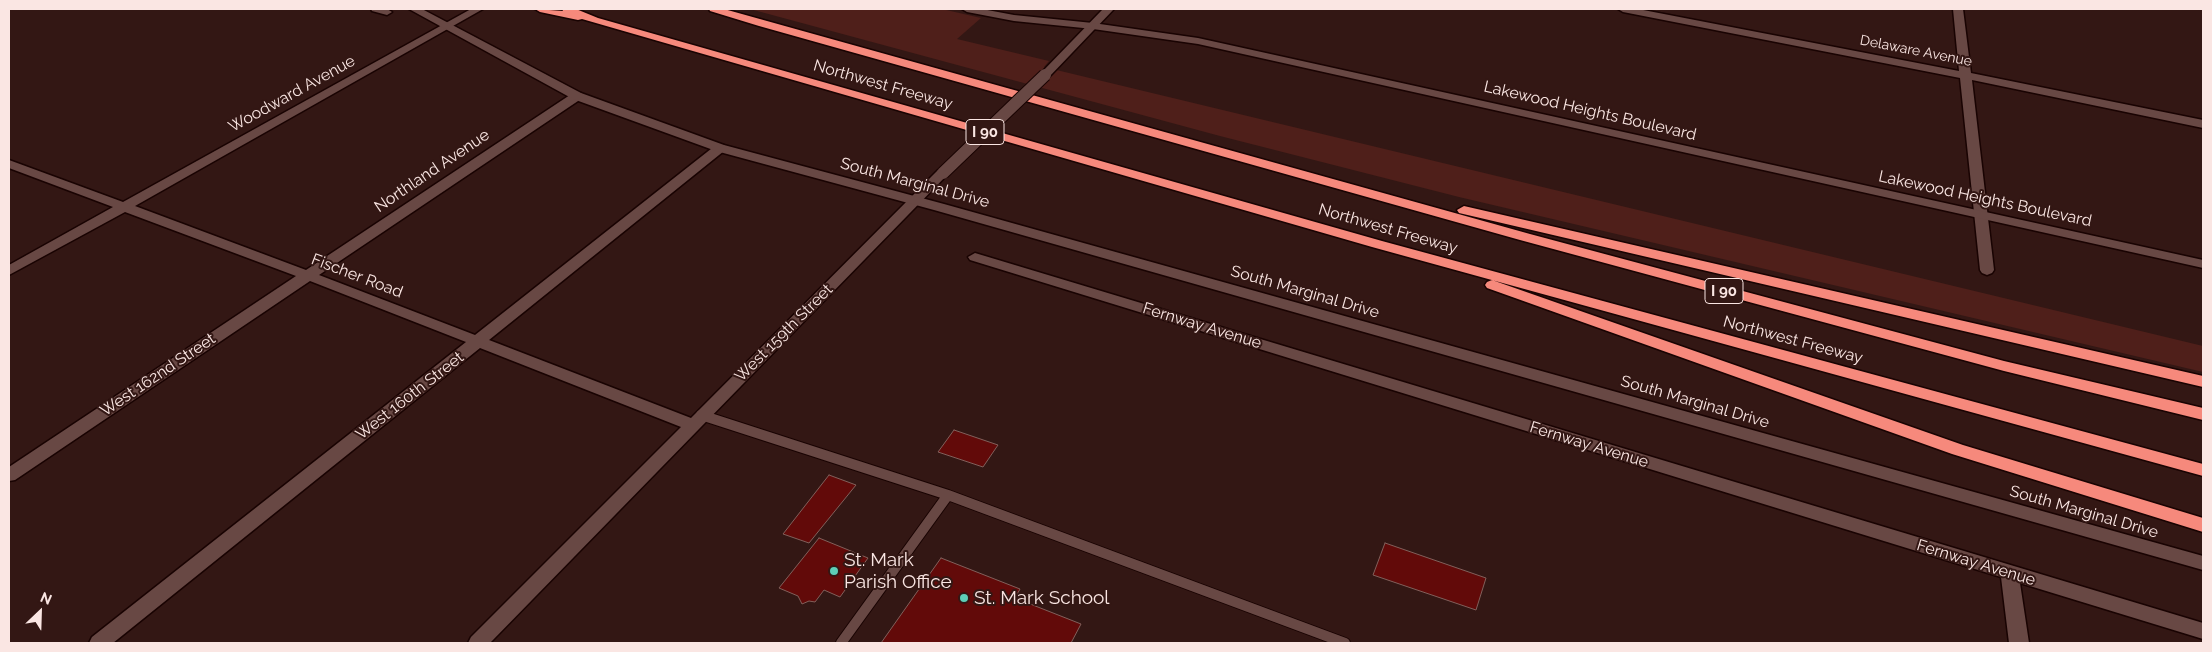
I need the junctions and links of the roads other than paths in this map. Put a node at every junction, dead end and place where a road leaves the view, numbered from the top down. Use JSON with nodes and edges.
{"nodes":[{"id":1,"x":414,"y":9,"type":"edge"},
{"id":2,"x":477,"y":9,"type":"edge"},
{"id":3,"x":540,"y":9,"type":"edge"},
{"id":4,"x":567,"y":9,"type":"edge"},
{"id":5,"x":714,"y":9,"type":"edge"},
{"id":6,"x":720,"y":9,"type":"edge"},
{"id":7,"x":967,"y":9,"type":"edge"},
{"id":8,"x":1109,"y":9,"type":"edge"},
{"id":9,"x":1623,"y":9,"type":"edge"},
{"id":10,"x":1958,"y":9,"type":"edge"},
{"id":11,"x":1639,"y":10,"type":"edge"},
{"id":12,"x":594,"y":20,"type":"junction"},
{"id":13,"x":763,"y":24,"type":"junction"},
{"id":14,"x":1093,"y":26,"type":"junction"},
{"id":15,"x":446,"y":27,"type":"junction"},
{"id":16,"x":1964,"y":75,"type":"junction"},
{"id":17,"x":577,"y":96,"type":"junction"},
{"id":18,"x":2203,"y":124,"type":"edge"},
{"id":19,"x":720,"y":148,"type":"junction"},
{"id":20,"x":1247,"y":159,"type":"junction"},
{"id":21,"x":9,"y":164,"type":"edge"},
{"id":22,"x":916,"y":200,"type":"junction"},
{"id":23,"x":122,"y":207,"type":"junction"},
{"id":24,"x":1981,"y":215,"type":"junction"},
{"id":25,"x":1377,"y":244,"type":"junction"},
{"id":26,"x":975,"y":257,"type":"dead end"},
{"id":27,"x":2203,"y":264,"type":"edge"},
{"id":28,"x":1987,"y":270,"type":"dead end"},
{"id":29,"x":9,"y":271,"type":"edge"},
{"id":30,"x":306,"y":276,"type":"junction"},
{"id":31,"x":479,"y":342,"type":"junction"},
{"id":32,"x":2203,"y":382,"type":"edge"},
{"id":33,"x":2203,"y":414,"type":"edge"},
{"id":34,"x":697,"y":420,"type":"junction"},
{"id":35,"x":2203,"y":470,"type":"edge"},
{"id":36,"x":9,"y":474,"type":"edge"},
{"id":37,"x":948,"y":495,"type":"junction"},
{"id":38,"x":2203,"y":525,"type":"edge"},
{"id":39,"x":2203,"y":563,"type":"edge"},
{"id":40,"x":2010,"y":574,"type":"junction"},
{"id":41,"x":2203,"y":631,"type":"edge"},
{"id":42,"x":487,"y":641,"type":"edge"},
{"id":43,"x":99,"y":643,"type":"edge"},
{"id":44,"x":841,"y":643,"type":"edge"},
{"id":45,"x":1345,"y":643,"type":"edge"},
{"id":46,"x":2019,"y":643,"type":"edge"}],
"edges":[{"from":1,"to":15,"type":"street","name":"South Marginal Drive"},
{"from":2,"to":15,"type":"street","name":"Woodward Avenue"},
{"from":3,"to":12,"type":"highway"},
{"from":4,"to":12,"type":"highway","name":"Northwest Freeway","number":"I 90"},
{"from":5,"to":13,"type":"highway","name":"Northwest Freeway","number":"I 90"},
{"from":6,"to":13,"type":"highway"},
{"from":7,"to":14,"type":"street","name":"Lakewood Heights Boulevard"},
{"from":8,"to":14,"type":"street","name":"West 159th Street"},
{"from":9,"to":11,"type":"street","name":"Delaware Avenue"},
{"from":10,"to":16,"type":"street"},
{"from":11,"to":16,"type":"street","name":"Delaware Avenue"},
{"from":12,"to":25,"type":"highway","name":"Northwest Freeway","number":"I 90"},
{"from":13,"to":20,"type":"highway","name":"Northwest Freeway","number":"I 90"},
{"from":14,"to":22,"type":"street","name":"West 159th Street","bridge":true},
{"from":14,"to":24,"type":"street","name":"Lakewood Heights Boulevard"},
{"from":15,"to":17,"type":"street","name":"South Marginal Drive"},
{"from":15,"to":23,"type":"street","name":"Woodward Avenue"},
{"from":16,"to":18,"type":"street","name":"Delaware Avenue"},
{"from":16,"to":24,"type":"street"},
{"from":17,"to":19,"type":"street","name":"South Marginal Drive"},
{"from":17,"to":30,"type":"street","name":"Northland Avenue"},
{"from":19,"to":22,"type":"street","name":"South Marginal Drive"},
{"from":19,"to":31,"type":"street","name":"West 160th Street"},
{"from":20,"to":32,"type":"highway"},
{"from":20,"to":33,"type":"highway","name":"Northwest Freeway","number":"I 90"},
{"from":21,"to":23,"type":"street","name":"Fischer Road"},
{"from":22,"to":34,"type":"street","name":"West 159th Street"},
{"from":22,"to":39,"type":"street","name":"South Marginal Drive"},
{"from":23,"to":29,"type":"street","name":"Woodward Avenue"},
{"from":23,"to":30,"type":"street","name":"Fischer Road"},
{"from":24,"to":27,"type":"street","name":"Lakewood Heights Boulevard"},
{"from":24,"to":28,"type":"street"},
{"from":25,"to":35,"type":"highway","name":"Northwest Freeway","number":"I 90"},
{"from":25,"to":38,"type":"highway"},
{"from":26,"to":40,"type":"street","name":"Fernway Avenue"},
{"from":30,"to":31,"type":"street","name":"Fischer Road"},
{"from":30,"to":36,"type":"street","name":"West 162nd Street"},
{"from":31,"to":34,"type":"street","name":"Fischer Road"},
{"from":31,"to":43,"type":"street","name":"West 160th Street"},
{"from":34,"to":37,"type":"lane"},
{"from":34,"to":42,"type":"street","name":"West 159th Street"},
{"from":37,"to":44,"type":"lane"},
{"from":37,"to":45,"type":"lane"},
{"from":40,"to":41,"type":"street","name":"Fernway Avenue"},
{"from":40,"to":46,"type":"street"}]}
